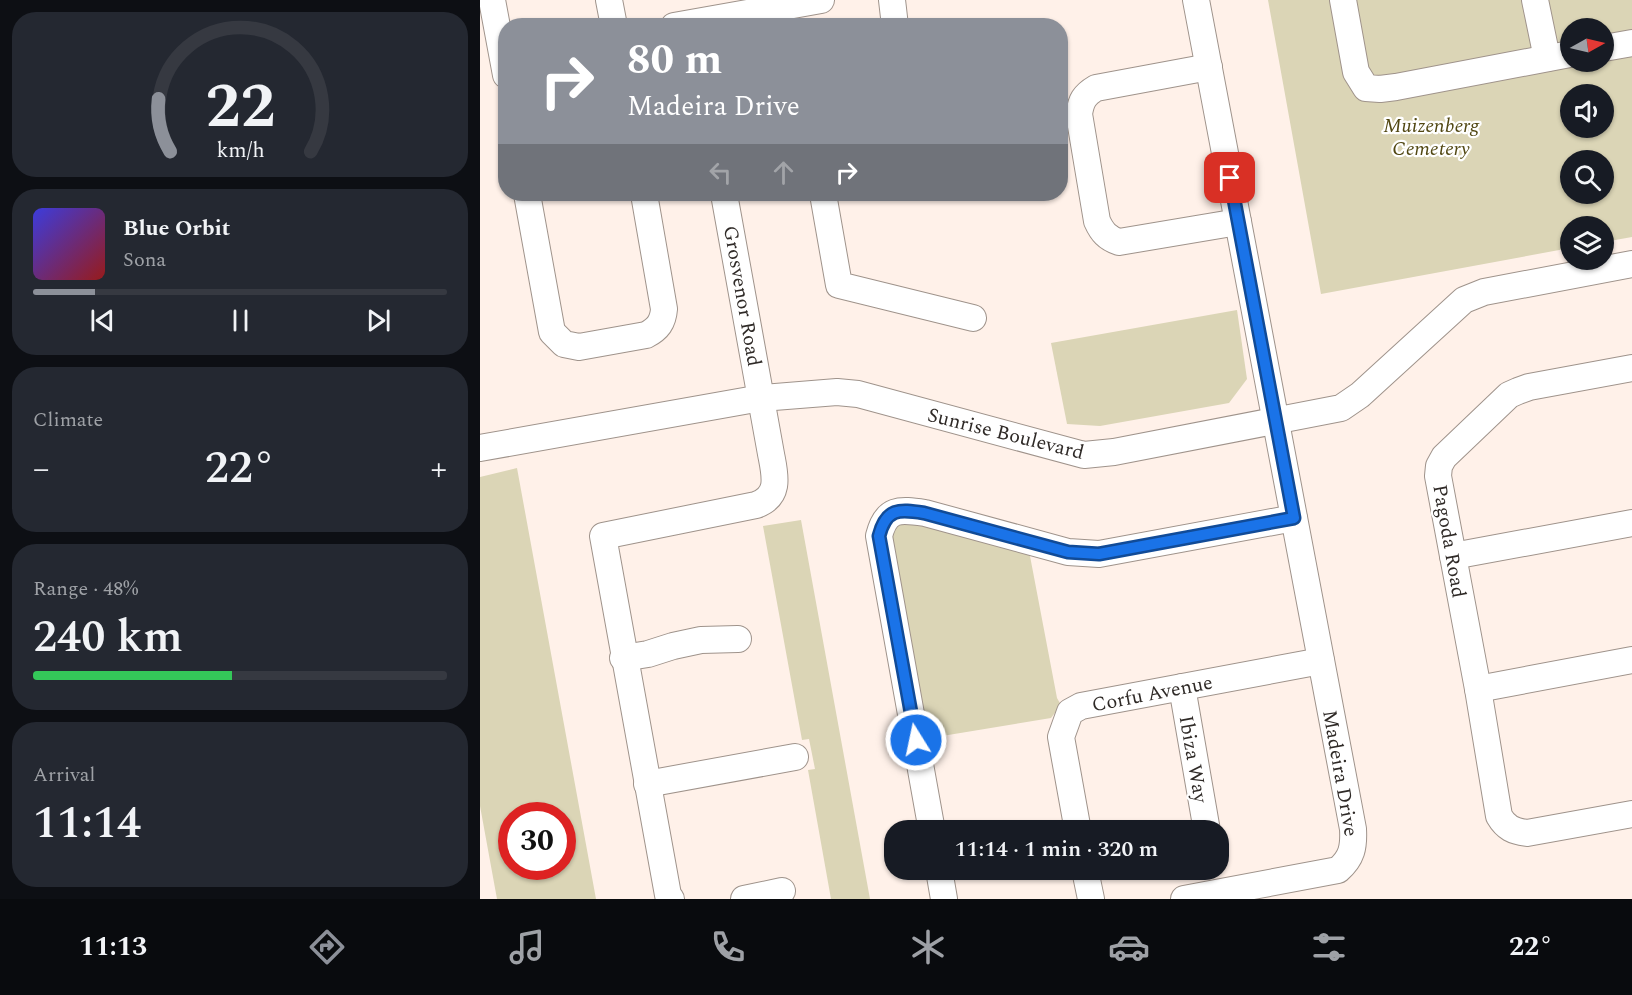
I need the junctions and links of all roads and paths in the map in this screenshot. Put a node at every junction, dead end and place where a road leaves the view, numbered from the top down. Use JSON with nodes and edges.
{"nodes":[{"id":1,"x":492,"y":0,"type":"edge"},
{"id":2,"x":609,"y":0,"type":"edge"},
{"id":3,"x":821,"y":0,"type":"edge"},
{"id":4,"x":892,"y":0,"type":"edge"},
{"id":5,"x":1196,"y":0,"type":"edge"},
{"id":6,"x":1343,"y":0,"type":"edge"},
{"id":7,"x":1535,"y":0,"type":"edge"},
{"id":8,"x":612,"y":18,"type":"edge"},
{"id":9,"x":687,"y":18,"type":"edge"},
{"id":10,"x":895,"y":18,"type":"edge"},
{"id":11,"x":498,"y":32,"type":"edge"},
{"id":12,"x":1632,"y":43,"type":"edge"},
{"id":13,"x":1614,"y":46,"type":"edge"},
{"id":14,"x":1559,"y":56,"type":"edge"},
{"id":15,"x":1209,"y":67,"type":"junction"},
{"id":16,"x":528,"y":201,"type":"edge"},
{"id":17,"x":645,"y":201,"type":"edge"},
{"id":18,"x":725,"y":201,"type":"edge"},
{"id":19,"x":824,"y":201,"type":"edge"},
{"id":20,"x":1238,"y":222,"type":"junction"},
{"id":21,"x":1632,"y":264,"type":"edge"},
{"id":22,"x":974,"y":318,"type":"dead end"},
{"id":23,"x":1632,"y":368,"type":"edge"},
{"id":24,"x":761,"y":398,"type":"junction"},
{"id":25,"x":1276,"y":421,"type":"junction"},
{"id":26,"x":480,"y":448,"type":"edge"},
{"id":27,"x":1294,"y":518,"type":"junction"},
{"id":28,"x":1632,"y":523,"type":"edge"},
{"id":29,"x":1453,"y":556,"type":"junction"},
{"id":30,"x":738,"y":639,"type":"dead end"},
{"id":31,"x":623,"y":658,"type":"junction"},
{"id":32,"x":1632,"y":660,"type":"edge"},
{"id":33,"x":1321,"y":661,"type":"junction"},
{"id":34,"x":1182,"y":687,"type":"junction"},
{"id":35,"x":1478,"y":689,"type":"junction"},
{"id":36,"x":795,"y":757,"type":"dead end"},
{"id":37,"x":647,"y":784,"type":"junction"},
{"id":38,"x":1632,"y":814,"type":"edge"},
{"id":39,"x":930,"y":820,"type":"edge"},
{"id":40,"x":1076,"y":820,"type":"edge"},
{"id":41,"x":1205,"y":820,"type":"edge"},
{"id":42,"x":941,"y":880,"type":"edge"},
{"id":43,"x":1087,"y":880,"type":"edge"},
{"id":44,"x":1216,"y":881,"type":"edge"},
{"id":45,"x":782,"y":891,"type":"dead end"},
{"id":46,"x":671,"y":899,"type":"edge"},
{"id":47,"x":744,"y":899,"type":"edge"},
{"id":48,"x":944,"y":899,"type":"edge"},
{"id":49,"x":1091,"y":899,"type":"edge"},
{"id":50,"x":1184,"y":899,"type":"edge"}],
"edges":[{"from":1,"to":11,"type":"street"},
{"from":2,"to":8,"type":"street"},
{"from":3,"to":9,"type":"street"},
{"from":4,"to":10,"type":"street"},
{"from":5,"to":15,"type":"street","name":"Madeira Drive"},
{"from":6,"to":14,"type":"street"},
{"from":7,"to":14,"type":"street"},
{"from":12,"to":13,"type":"street"},
{"from":15,"to":20,"type":"street","name":"Madeira Drive"},
{"from":15,"to":20,"type":"street"},
{"from":16,"to":17,"type":"street"},
{"from":18,"to":24,"type":"street","name":"Grosvenor Road"},
{"from":19,"to":22,"type":"street"},
{"from":20,"to":25,"type":"street","name":"Madeira Drive"},
{"from":21,"to":25,"type":"street","name":"Sunrise Boulevard"},
{"from":23,"to":29,"type":"street","name":"Pagoda Road"},
{"from":24,"to":25,"type":"street","name":"Sunrise Boulevard"},
{"from":24,"to":26,"type":"street","name":"Sunrise Boulevard"},
{"from":24,"to":31,"type":"street","name":"Grosvenor Road"},
{"from":25,"to":27,"type":"street","name":"Madeira Drive"},
{"from":27,"to":33,"type":"street","name":"Madeira Drive"},
{"from":27,"to":39,"type":"street"},
{"from":28,"to":29,"type":"street"},
{"from":29,"to":35,"type":"street","name":"Pagoda Road"},
{"from":30,"to":31,"type":"street"},
{"from":31,"to":37,"type":"street"},
{"from":32,"to":35,"type":"street"},
{"from":33,"to":34,"type":"street","name":"Corfu Avenue"},
{"from":33,"to":44,"type":"street","name":"Madeira Drive"},
{"from":34,"to":40,"type":"street","name":"Corfu Avenue"},
{"from":34,"to":41,"type":"street","name":"Ibiza Way"},
{"from":35,"to":38,"type":"street","name":"Pagoda Road"},
{"from":36,"to":37,"type":"street"},
{"from":37,"to":46,"type":"street"},
{"from":42,"to":48,"type":"street"},
{"from":43,"to":49,"type":"street"},
{"from":44,"to":50,"type":"street","name":"Madeira Drive"},
{"from":45,"to":47,"type":"street"}]}
